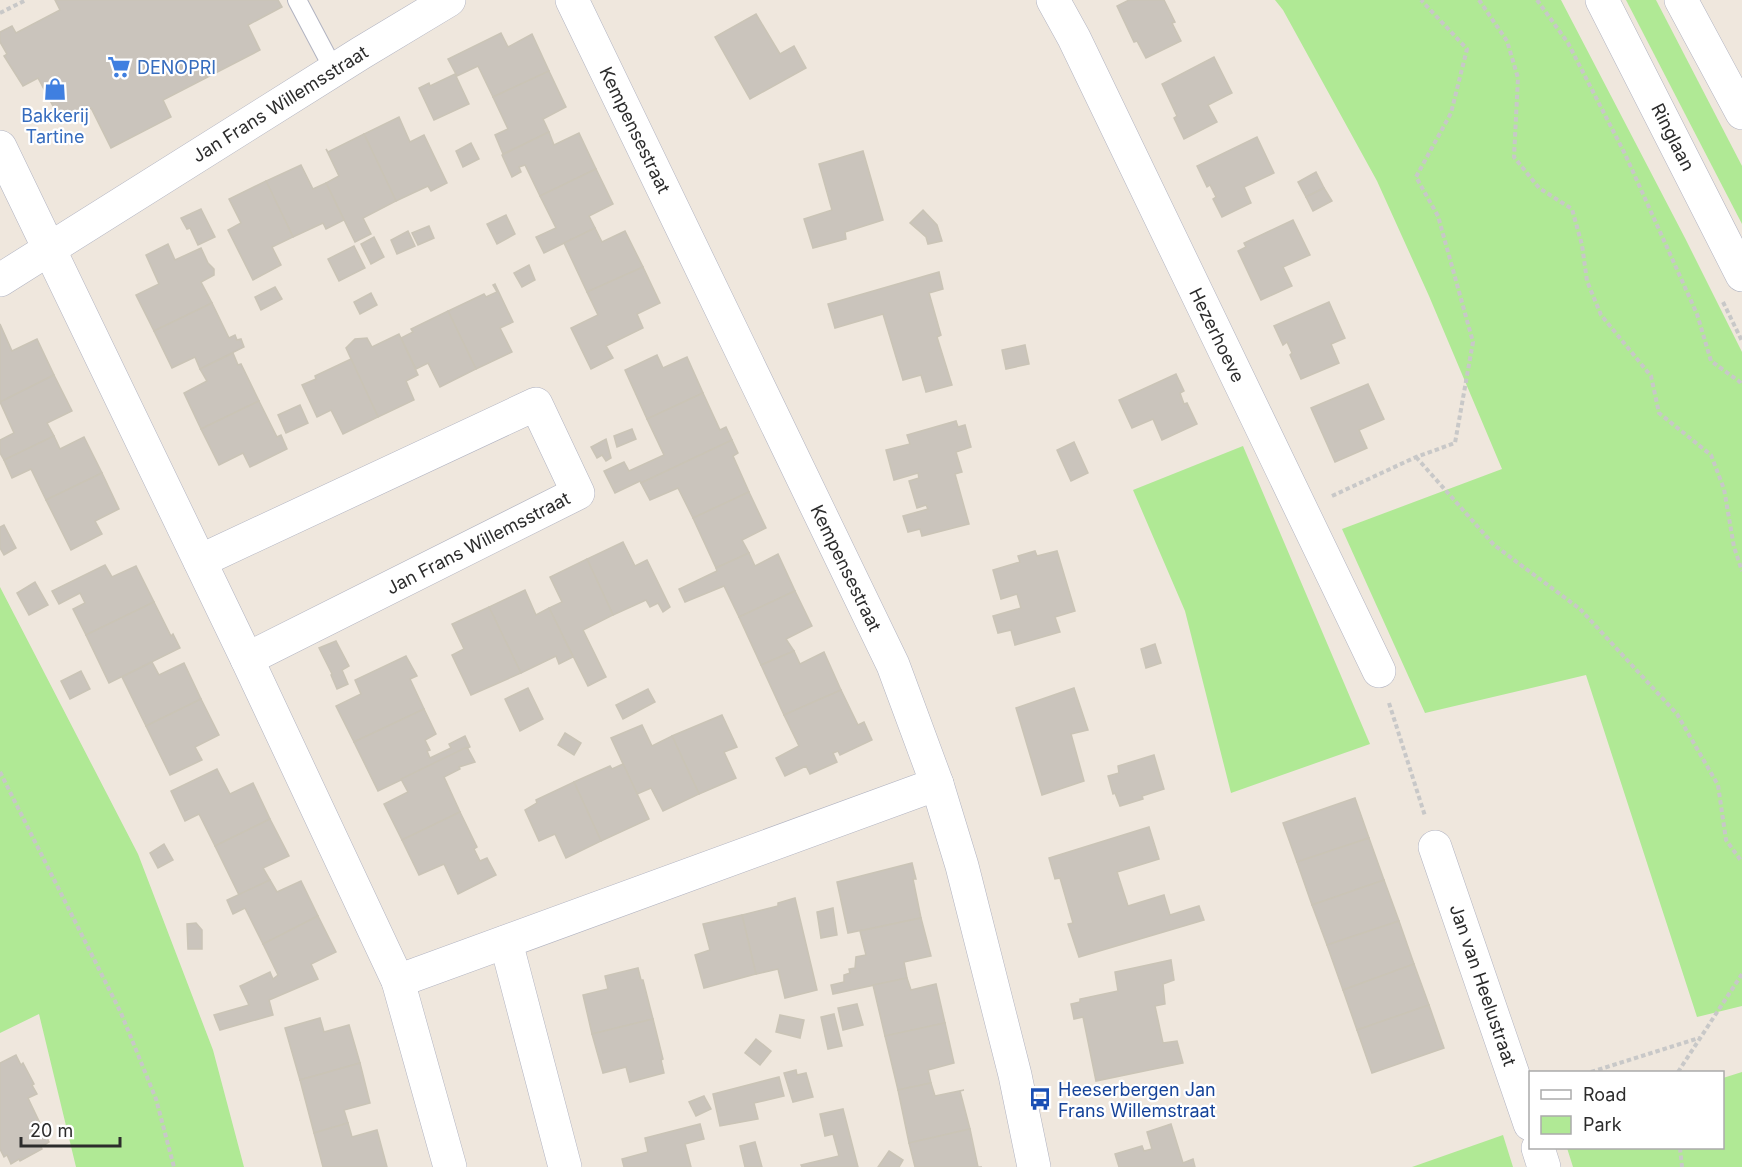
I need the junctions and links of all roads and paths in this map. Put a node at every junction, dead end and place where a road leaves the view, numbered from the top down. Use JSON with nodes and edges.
{"nodes":[{"id":1,"x":26,"y":0,"type":"edge"},
{"id":2,"x":297,"y":0,"type":"edge"},
{"id":3,"x":449,"y":0,"type":"edge"},
{"id":4,"x":572,"y":0,"type":"edge"},
{"id":5,"x":1053,"y":0,"type":"edge"},
{"id":6,"x":1422,"y":0,"type":"edge"},
{"id":7,"x":1479,"y":0,"type":"edge"},
{"id":8,"x":1537,"y":0,"type":"edge"},
{"id":9,"x":1602,"y":0,"type":"edge"},
{"id":10,"x":1681,"y":0,"type":"edge"},
{"id":11,"x":0,"y":13,"type":"edge"},
{"id":12,"x":334,"y":70,"type":"junction"},
{"id":13,"x":1742,"y":113,"type":"edge"},
{"id":14,"x":0,"y":147,"type":"edge"},
{"id":15,"x":50,"y":248,"type":"junction"},
{"id":16,"x":1742,"y":275,"type":"edge"},
{"id":17,"x":0,"y":280,"type":"edge"},
{"id":18,"x":1742,"y":386,"type":"edge"},
{"id":19,"x":1416,"y":457,"type":"junction"},
{"id":20,"x":1301,"y":510,"type":"junction"},
{"id":21,"x":200,"y":561,"type":"junction"},
{"id":22,"x":1742,"y":571,"type":"edge"},
{"id":23,"x":247,"y":659,"type":"junction"},
{"id":24,"x":1378,"y":670,"type":"joint"},
{"id":25,"x":0,"y":772,"type":"edge"},
{"id":26,"x":937,"y":784,"type":"junction"},
{"id":27,"x":1435,"y":847,"type":"joint"},
{"id":28,"x":1742,"y":862,"type":"edge"},
{"id":29,"x":506,"y":942,"type":"junction"},
{"id":30,"x":1742,"y":975,"type":"edge"},
{"id":31,"x":398,"y":981,"type":"junction"},
{"id":32,"x":1701,"y":1038,"type":"junction"},
{"id":33,"x":1594,"y":1071,"type":"edge"},
{"id":34,"x":1679,"y":1071,"type":"edge"},
{"id":35,"x":1529,"y":1121,"type":"edge"},
{"id":36,"x":1538,"y":1149,"type":"edge"},
{"id":37,"x":1680,"y":1149,"type":"edge"},
{"id":38,"x":174,"y":1167,"type":"edge"},
{"id":39,"x":450,"y":1167,"type":"edge"},
{"id":40,"x":565,"y":1167,"type":"edge"},
{"id":41,"x":1034,"y":1167,"type":"edge"},
{"id":42,"x":1544,"y":1167,"type":"edge"},
{"id":43,"x":1682,"y":1167,"type":"edge"}],
"edges":[{"from":1,"to":11,"type":"path"},
{"from":2,"to":12,"type":"lane"},
{"from":3,"to":12,"type":"street","name":"Jan Frans Willemsstraat"},
{"from":4,"to":26,"type":"street","name":"Kempensestraat"},
{"from":5,"to":20,"type":"street","name":"Hezerhoeve"},
{"from":6,"to":19,"type":"path"},
{"from":7,"to":22,"type":"path"},
{"from":8,"to":18,"type":"path"},
{"from":9,"to":16,"type":"street","name":"Ringlaan"},
{"from":10,"to":13,"type":"street"},
{"from":12,"to":15,"type":"street","name":"Jan Frans Willemsstraat"},
{"from":14,"to":15,"type":"street"},
{"from":15,"to":17,"type":"street","name":"Jan Frans Willemsstraat"},
{"from":15,"to":21,"type":"street"},
{"from":19,"to":20,"type":"path"},
{"from":19,"to":28,"type":"path"},
{"from":20,"to":24,"type":"street","name":"Hezerhoeve"},
{"from":21,"to":23,"type":"street"},
{"from":21,"to":23,"type":"street","name":"Jan Frans Willemsstraat"},
{"from":23,"to":31,"type":"street"},
{"from":24,"to":27,"type":"path"},
{"from":25,"to":38,"type":"path"},
{"from":26,"to":29,"type":"street"},
{"from":26,"to":41,"type":"street","name":"Kempensestraat"},
{"from":27,"to":35,"type":"street","name":"Jan van Heelustraat"},
{"from":29,"to":31,"type":"street"},
{"from":29,"to":40,"type":"street"},
{"from":30,"to":32,"type":"path"},
{"from":31,"to":39,"type":"street"},
{"from":32,"to":33,"type":"path"},
{"from":32,"to":34,"type":"path"},
{"from":36,"to":42,"type":"street"},
{"from":37,"to":43,"type":"path"}]}
